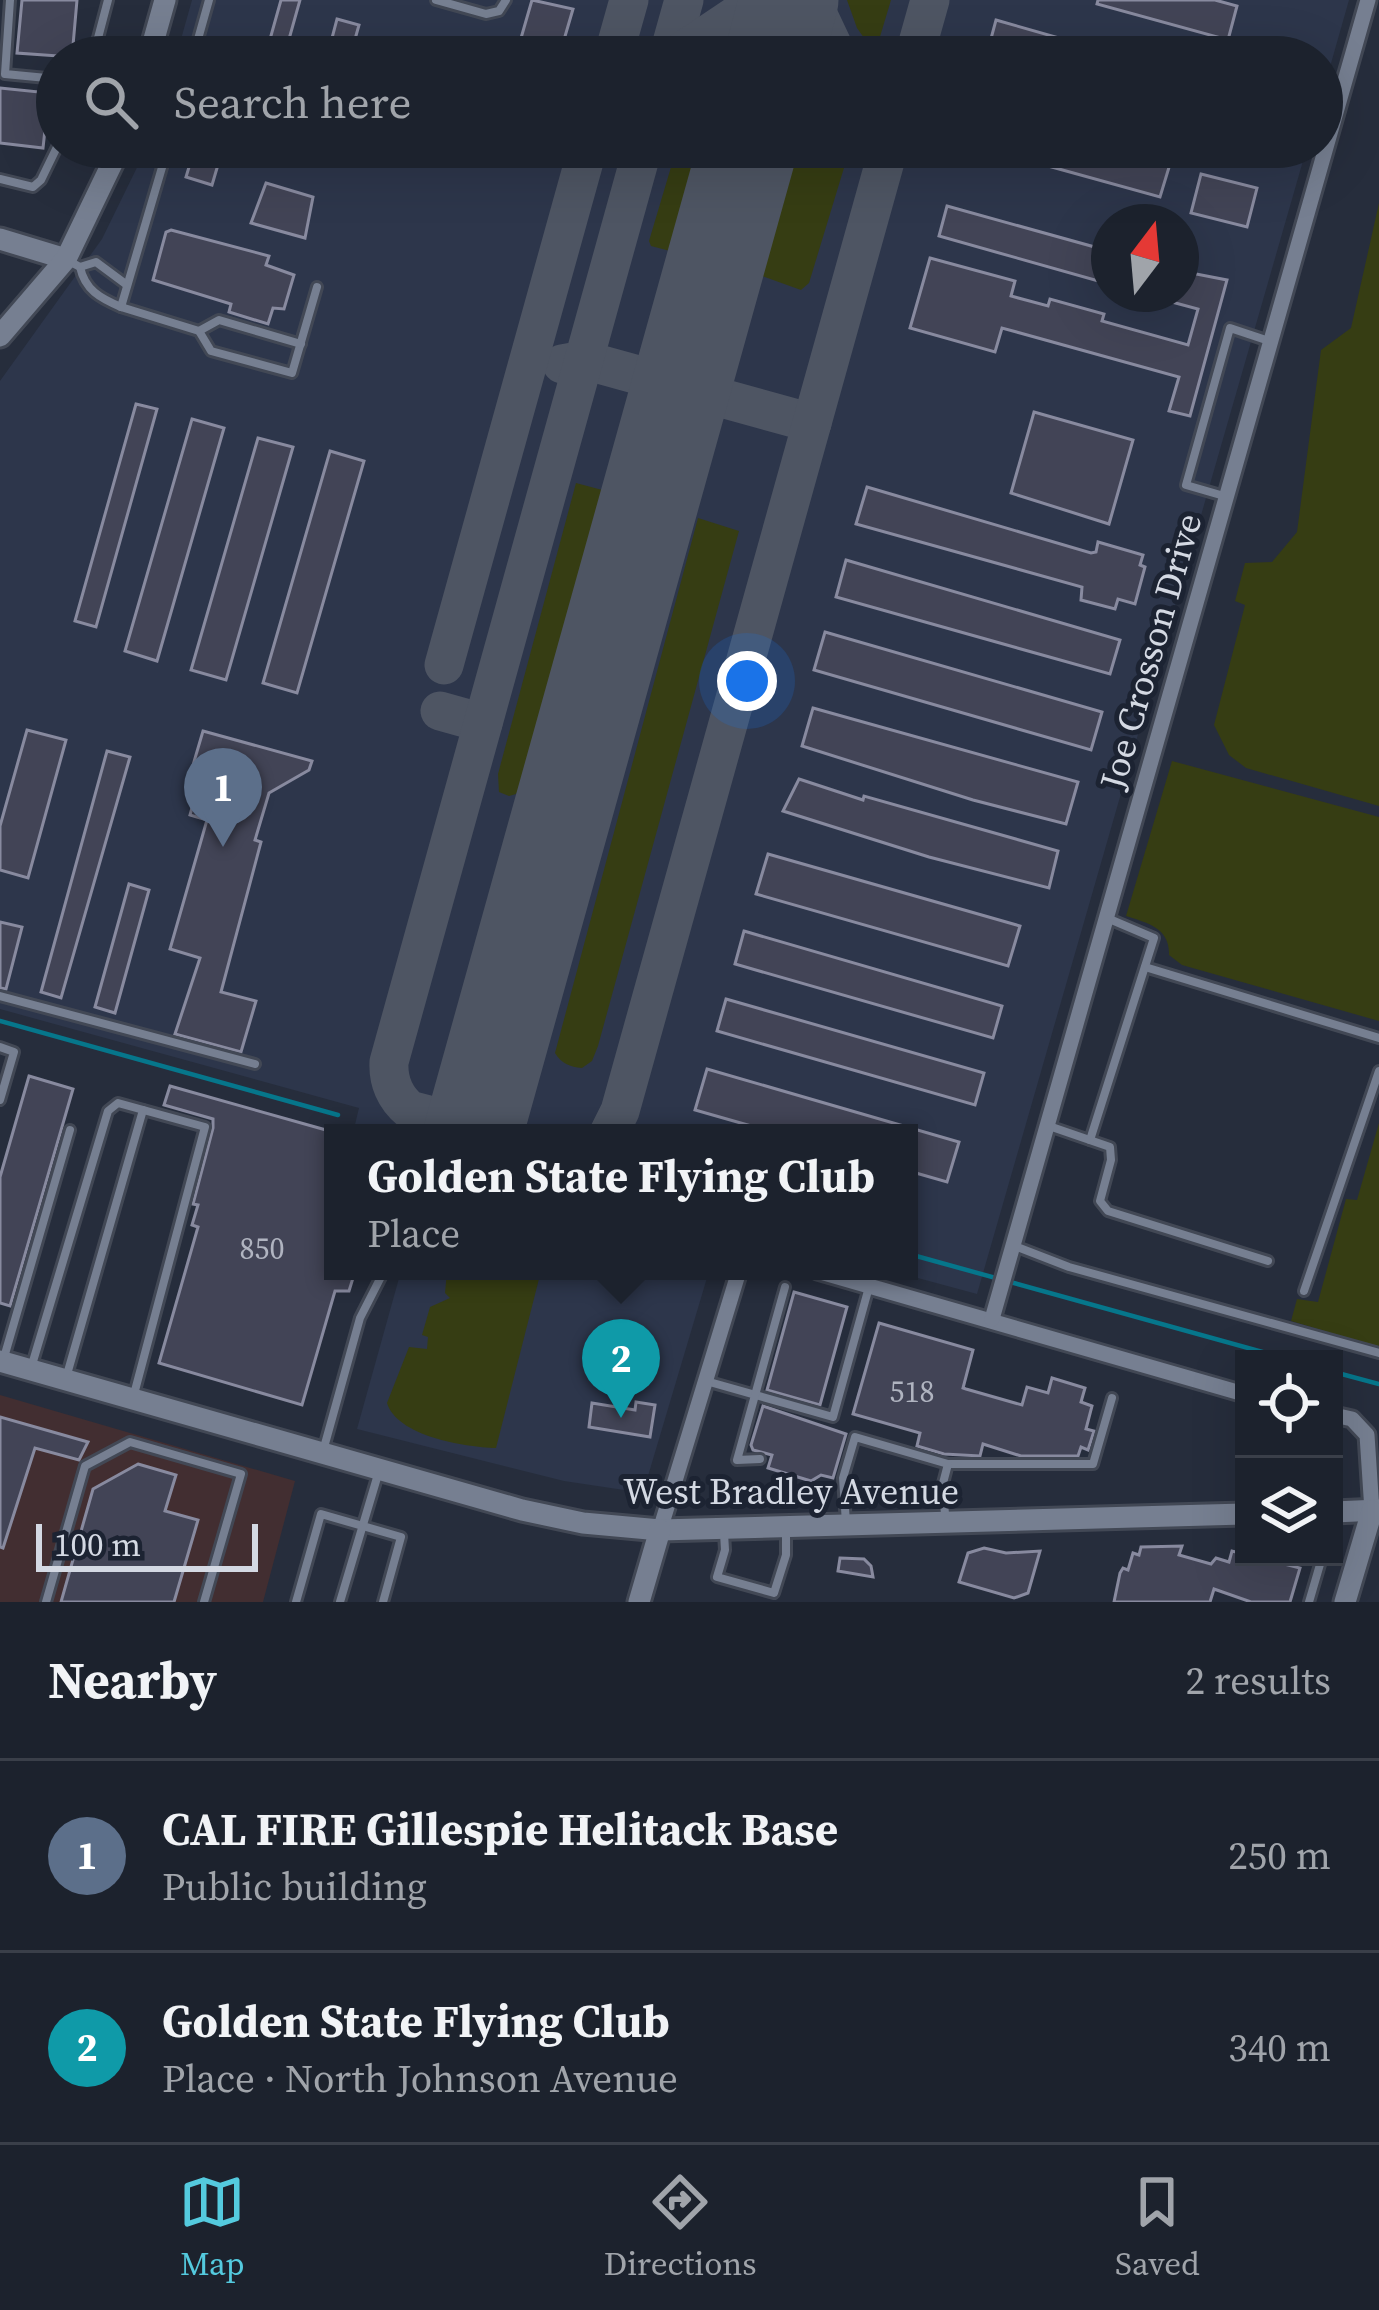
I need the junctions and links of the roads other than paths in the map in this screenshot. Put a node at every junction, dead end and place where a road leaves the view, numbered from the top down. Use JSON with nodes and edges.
{"nodes":[{"id":1,"x":10,"y":0,"type":"edge"},
{"id":2,"x":108,"y":0,"type":"edge"},
{"id":3,"x":165,"y":0,"type":"edge"},
{"id":4,"x":208,"y":0,"type":"edge"},
{"id":5,"x":436,"y":0,"type":"edge"},
{"id":6,"x":506,"y":0,"type":"edge"},
{"id":7,"x":1367,"y":0,"type":"edge"},
{"id":8,"x":99,"y":36,"type":"edge"},
{"id":9,"x":155,"y":36,"type":"edge"},
{"id":10,"x":199,"y":36,"type":"edge"},
{"id":11,"x":36,"y":77,"type":"edge"},
{"id":12,"x":1343,"y":84,"type":"edge"},
{"id":13,"x":47,"y":168,"type":"edge"},
{"id":14,"x":111,"y":168,"type":"edge"},
{"id":15,"x":162,"y":168,"type":"edge"},
{"id":16,"x":1319,"y":168,"type":"edge"},
{"id":17,"x":0,"y":178,"type":"edge"},
{"id":18,"x":0,"y":239,"type":"edge"},
{"id":19,"x":73,"y":263,"type":"junction"},
{"id":20,"x":128,"y":285,"type":"junction"},
{"id":21,"x":317,"y":286,"type":"dead end"},
{"id":22,"x":121,"y":307,"type":"junction"},
{"id":23,"x":199,"y":332,"type":"junction"},
{"id":24,"x":0,"y":336,"type":"edge"},
{"id":25,"x":1270,"y":341,"type":"junction"},
{"id":26,"x":301,"y":344,"type":"junction"},
{"id":27,"x":1225,"y":496,"type":"junction"},
{"id":28,"x":1105,"y":918,"type":"junction"},
{"id":29,"x":1145,"y":967,"type":"junction"},
{"id":30,"x":0,"y":996,"type":"edge"},
{"id":31,"x":1379,"y":1038,"type":"edge"},
{"id":32,"x":0,"y":1047,"type":"edge"},
{"id":33,"x":255,"y":1064,"type":"dead end"},
{"id":34,"x":1379,"y":1072,"type":"edge"},
{"id":35,"x":0,"y":1100,"type":"edge"},
{"id":36,"x":143,"y":1110,"type":"junction"},
{"id":37,"x":1046,"y":1124,"type":"junction"},
{"id":38,"x":70,"y":1130,"type":"dead end"},
{"id":39,"x":1090,"y":1140,"type":"junction"},
{"id":40,"x":1010,"y":1251,"type":"junction"},
{"id":41,"x":1268,"y":1261,"type":"dead end"},
{"id":42,"x":379,"y":1280,"type":"edge"},
{"id":43,"x":736,"y":1280,"type":"edge"},
{"id":44,"x":848,"y":1280,"type":"edge"},
{"id":45,"x":869,"y":1286,"type":"junction"},
{"id":46,"x":785,"y":1287,"type":"dead end"},
{"id":47,"x":1304,"y":1291,"type":"dead end"},
{"id":48,"x":992,"y":1319,"type":"junction"},
{"id":49,"x":1379,"y":1353,"type":"edge"},
{"id":50,"x":1,"y":1362,"type":"edge"},
{"id":51,"x":31,"y":1370,"type":"junction"},
{"id":52,"x":65,"y":1380,"type":"junction"},
{"id":53,"x":704,"y":1380,"type":"junction"},
{"id":54,"x":1235,"y":1391,"type":"edge"},
{"id":55,"x":755,"y":1394,"type":"junction"},
{"id":56,"x":1112,"y":1398,"type":"dead end"},
{"id":57,"x":132,"y":1399,"type":"junction"},
{"id":58,"x":1343,"y":1417,"type":"edge"},
{"id":59,"x":322,"y":1453,"type":"junction"},
{"id":60,"x":760,"y":1459,"type":"dead end"},
{"id":61,"x":948,"y":1464,"type":"junction"},
{"id":62,"x":379,"y":1469,"type":"junction"},
{"id":63,"x":1375,"y":1510,"type":"edge"},
{"id":64,"x":1343,"y":1512,"type":"edge"},
{"id":65,"x":1235,"y":1514,"type":"edge"},
{"id":66,"x":946,"y":1523,"type":"junction"},
{"id":67,"x":361,"y":1526,"type":"junction"},
{"id":68,"x":846,"y":1526,"type":"junction"},
{"id":69,"x":786,"y":1527,"type":"junction"},
{"id":70,"x":724,"y":1528,"type":"junction"},
{"id":71,"x":660,"y":1530,"type":"junction"},
{"id":72,"x":1320,"y":1566,"type":"edge"},
{"id":73,"x":775,"y":1598,"type":"edge"},
{"id":74,"x":46,"y":1602,"type":"edge"},
{"id":75,"x":204,"y":1602,"type":"edge"},
{"id":76,"x":296,"y":1602,"type":"edge"},
{"id":77,"x":340,"y":1602,"type":"edge"},
{"id":78,"x":383,"y":1602,"type":"edge"},
{"id":79,"x":639,"y":1602,"type":"edge"},
{"id":80,"x":1309,"y":1602,"type":"edge"},
{"id":81,"x":1345,"y":1602,"type":"edge"}],
"edges":[{"from":1,"to":11,"type":"lane"},
{"from":2,"to":8,"type":"lane"},
{"from":3,"to":9,"type":"main road"},
{"from":4,"to":10,"type":"lane"},
{"from":5,"to":6,"type":"lane"},
{"from":7,"to":12,"type":"street","name":"Joe Crosson Drive"},
{"from":13,"to":17,"type":"lane"},
{"from":14,"to":19,"type":"main road"},
{"from":15,"to":20,"type":"lane"},
{"from":16,"to":25,"type":"street","name":"Joe Crosson Drive"},
{"from":18,"to":19,"type":"main road"},
{"from":19,"to":20,"type":"lane"},
{"from":19,"to":22,"type":"lane"},
{"from":19,"to":24,"type":"main road"},
{"from":20,"to":22,"type":"lane"},
{"from":21,"to":26,"type":"lane"},
{"from":22,"to":23,"type":"lane"},
{"from":23,"to":26,"type":"lane"},
{"from":23,"to":26,"type":"lane"},
{"from":25,"to":27,"type":"street","name":"Joe Crosson Drive"},
{"from":25,"to":27,"type":"lane"},
{"from":27,"to":28,"type":"street","name":"Joe Crosson Drive"},
{"from":28,"to":29,"type":"lane"},
{"from":28,"to":37,"type":"street","name":"Joe Crosson Drive"},
{"from":29,"to":31,"type":"lane"},
{"from":29,"to":39,"type":"lane"},
{"from":30,"to":33,"type":"lane"},
{"from":32,"to":35,"type":"lane"},
{"from":34,"to":47,"type":"lane"},
{"from":36,"to":51,"type":"lane"},
{"from":36,"to":52,"type":"lane"},
{"from":36,"to":57,"type":"lane"},
{"from":37,"to":39,"type":"lane"},
{"from":37,"to":40,"type":"street","name":"Joe Crosson Drive"},
{"from":38,"to":50,"type":"lane"},
{"from":39,"to":41,"type":"lane"},
{"from":40,"to":48,"type":"street","name":"Joe Crosson Drive"},
{"from":40,"to":49,"type":"lane"},
{"from":42,"to":59,"type":"lane"},
{"from":43,"to":53,"type":"street"},
{"from":44,"to":45,"type":"street"},
{"from":45,"to":48,"type":"street"},
{"from":45,"to":55,"type":"lane"},
{"from":46,"to":55,"type":"lane"},
{"from":48,"to":54,"type":"street"},
{"from":50,"to":51,"type":"main road","name":"West Bradley Avenue"},
{"from":51,"to":52,"type":"main road","name":"West Bradley Avenue"},
{"from":52,"to":57,"type":"main road","name":"West Bradley Avenue"},
{"from":53,"to":55,"type":"lane"},
{"from":53,"to":71,"type":"street"},
{"from":55,"to":60,"type":"lane"},
{"from":56,"to":61,"type":"lane"},
{"from":57,"to":59,"type":"main road","name":"West Bradley Avenue"},
{"from":58,"to":63,"type":"street"},
{"from":59,"to":62,"type":"main road","name":"West Bradley Avenue"},
{"from":61,"to":66,"type":"lane"},
{"from":61,"to":68,"type":"lane"},
{"from":62,"to":67,"type":"lane"},
{"from":62,"to":71,"type":"main road","name":"West Bradley Avenue"},
{"from":63,"to":64,"type":"main road"},
{"from":63,"to":81,"type":"main road"},
{"from":65,"to":66,"type":"main road","name":"West Bradley Avenue"},
{"from":66,"to":68,"type":"main road","name":"West Bradley Avenue"},
{"from":67,"to":76,"type":"lane"},
{"from":67,"to":77,"type":"lane"},
{"from":67,"to":78,"type":"lane"},
{"from":68,"to":69,"type":"main road","name":"West Bradley Avenue"},
{"from":69,"to":70,"type":"main road","name":"West Bradley Avenue"},
{"from":69,"to":73,"type":"lane"},
{"from":70,"to":71,"type":"main road","name":"West Bradley Avenue"},
{"from":70,"to":73,"type":"lane"},
{"from":71,"to":79,"type":"main road"},
{"from":72,"to":80,"type":"lane"},
{"from":74,"to":75,"type":"lane"}]}
